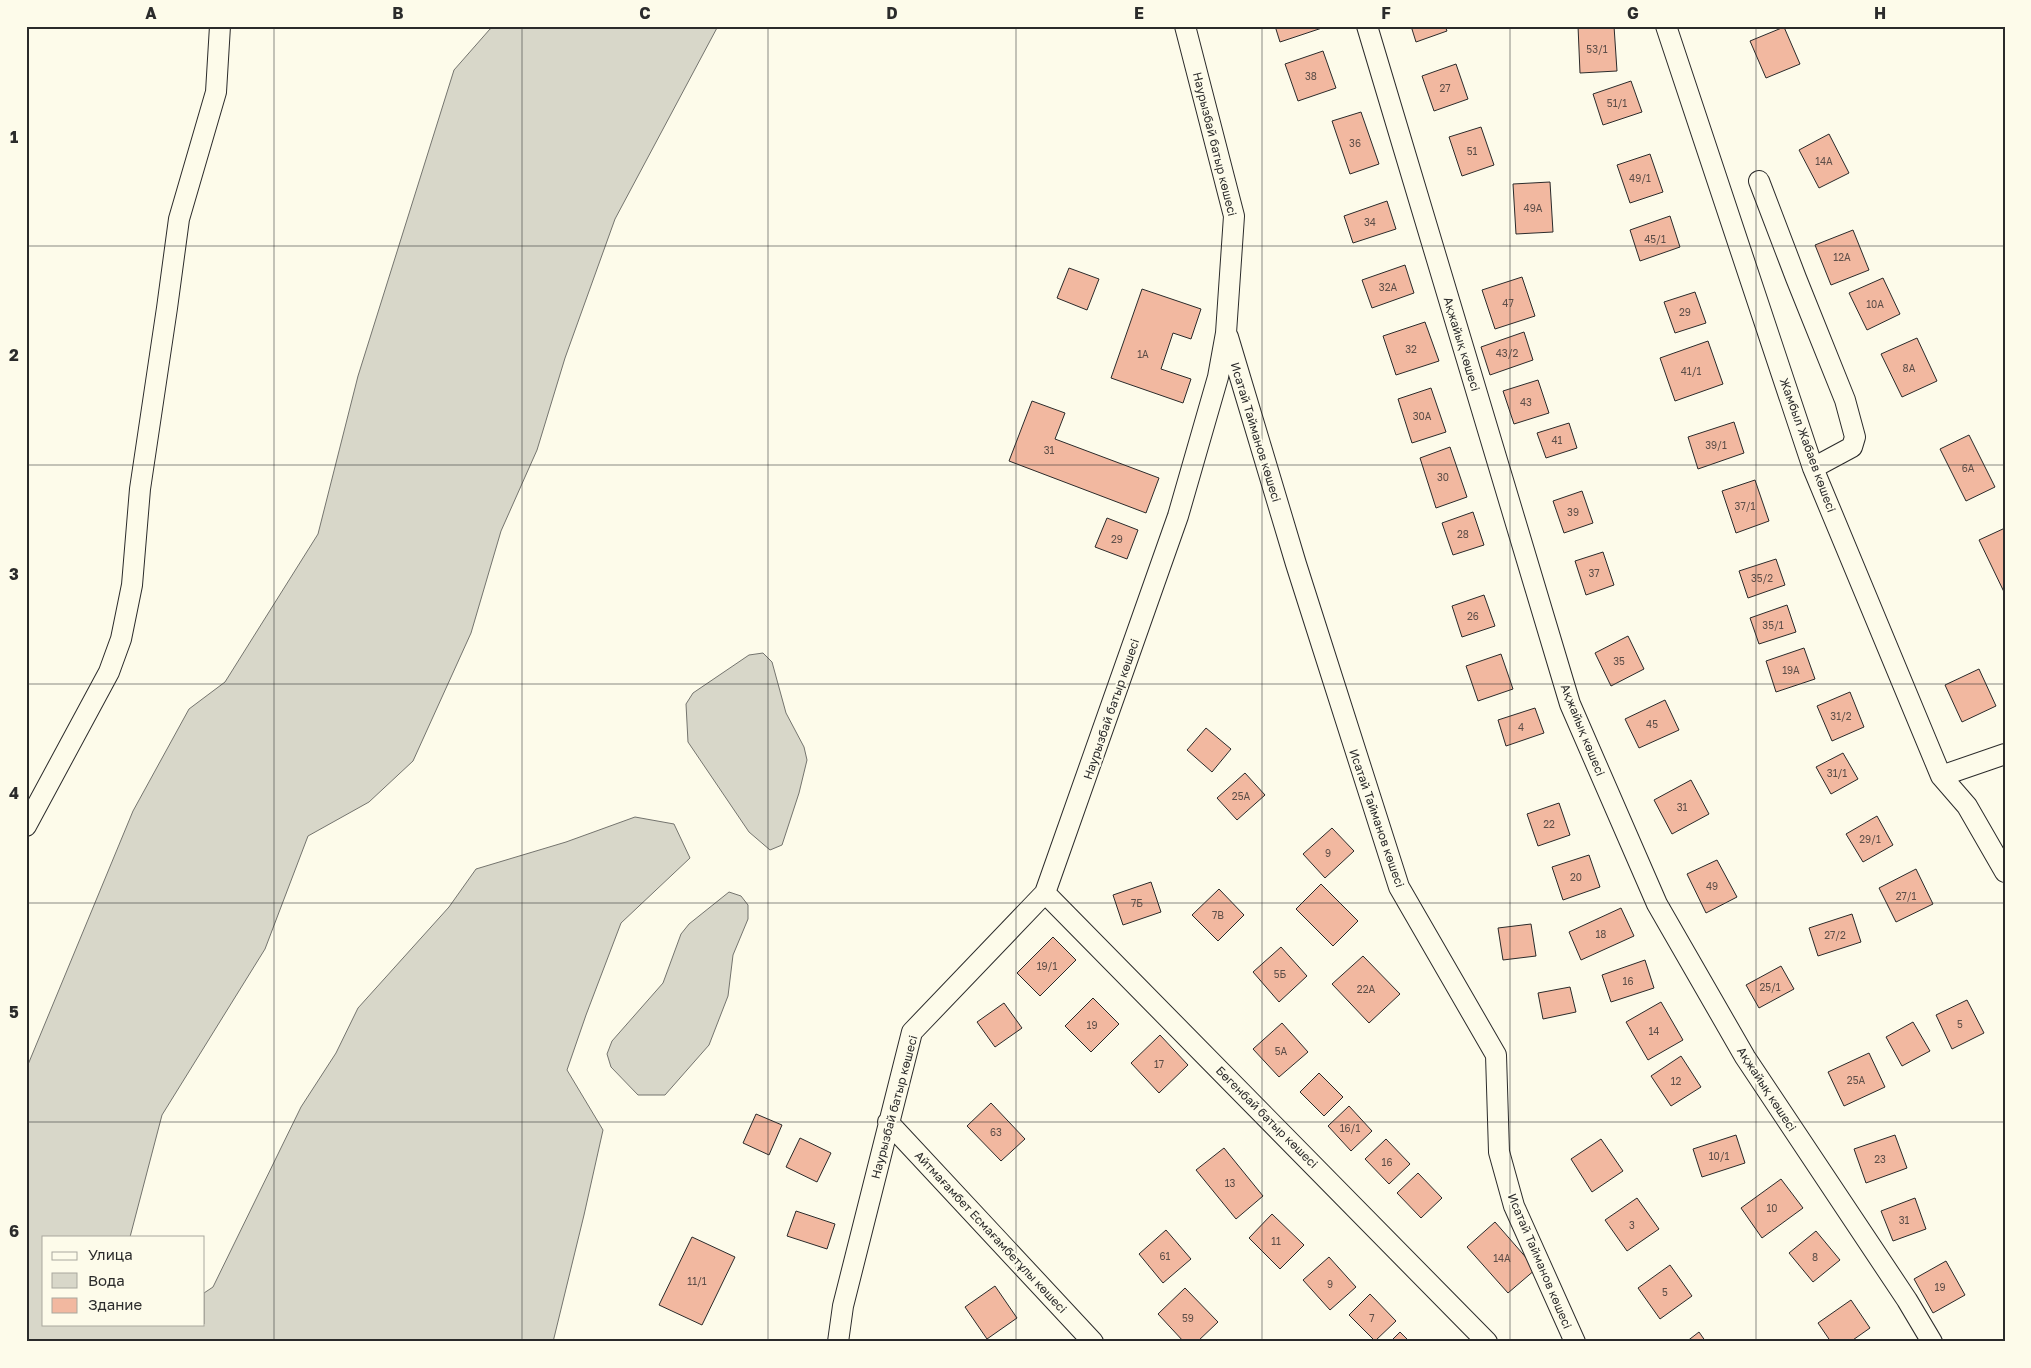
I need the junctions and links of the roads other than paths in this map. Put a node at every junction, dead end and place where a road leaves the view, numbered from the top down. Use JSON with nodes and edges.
{"nodes":[{"id":1,"x":220,"y":26,"type":"edge"},
{"id":2,"x":1185,"y":26,"type":"edge"},
{"id":3,"x":1367,"y":26,"type":"edge"},
{"id":4,"x":1666,"y":26,"type":"edge"},
{"id":5,"x":1759,"y":181,"type":"dead end"},
{"id":6,"x":1226,"y":333,"type":"junction"},
{"id":7,"x":1813,"y":468,"type":"junction"},
{"id":8,"x":2005,"y":754,"type":"edge"},
{"id":9,"x":1940,"y":776,"type":"junction"},
{"id":10,"x":26,"y":826,"type":"edge"},
{"id":11,"x":2005,"y":872,"type":"edge"},
{"id":12,"x":1045,"y":893,"type":"junction"},
{"id":13,"x":888,"y":1122,"type":"junction"},
{"id":14,"x":838,"y":1342,"type":"edge"},
{"id":15,"x":1093,"y":1342,"type":"edge"},
{"id":16,"x":1487,"y":1342,"type":"edge"},
{"id":17,"x":1575,"y":1342,"type":"edge"},
{"id":18,"x":1932,"y":1342,"type":"edge"}],
"edges":[{"from":1,"to":10,"type":"street"},
{"from":2,"to":6,"type":"street","name":"Наурызбай батыр көшесі"},
{"from":3,"to":18,"type":"street","name":"Ақжайық көшесі"},
{"from":4,"to":7,"type":"street","name":"Жамбыл Жабаев көшесі"},
{"from":5,"to":7,"type":"street"},
{"from":6,"to":12,"type":"street","name":"Наурызбай батыр көшесі"},
{"from":6,"to":17,"type":"street","name":"Исатай Тайманов көшесі"},
{"from":7,"to":9,"type":"street","name":"Жамбыл Жабаев көшесі"},
{"from":8,"to":9,"type":"street"},
{"from":9,"to":11,"type":"street","name":"Жамбыл Жабаев көшесі"},
{"from":12,"to":13,"type":"street","name":"Наурызбай батыр көшесі"},
{"from":12,"to":16,"type":"street","name":"Бөгенбай батыр көшесі"},
{"from":13,"to":14,"type":"street","name":"Наурызбай батыр көшесі"},
{"from":13,"to":15,"type":"street","name":"Айтмағамбет Есмағамбетұлы көшесі"}]}
